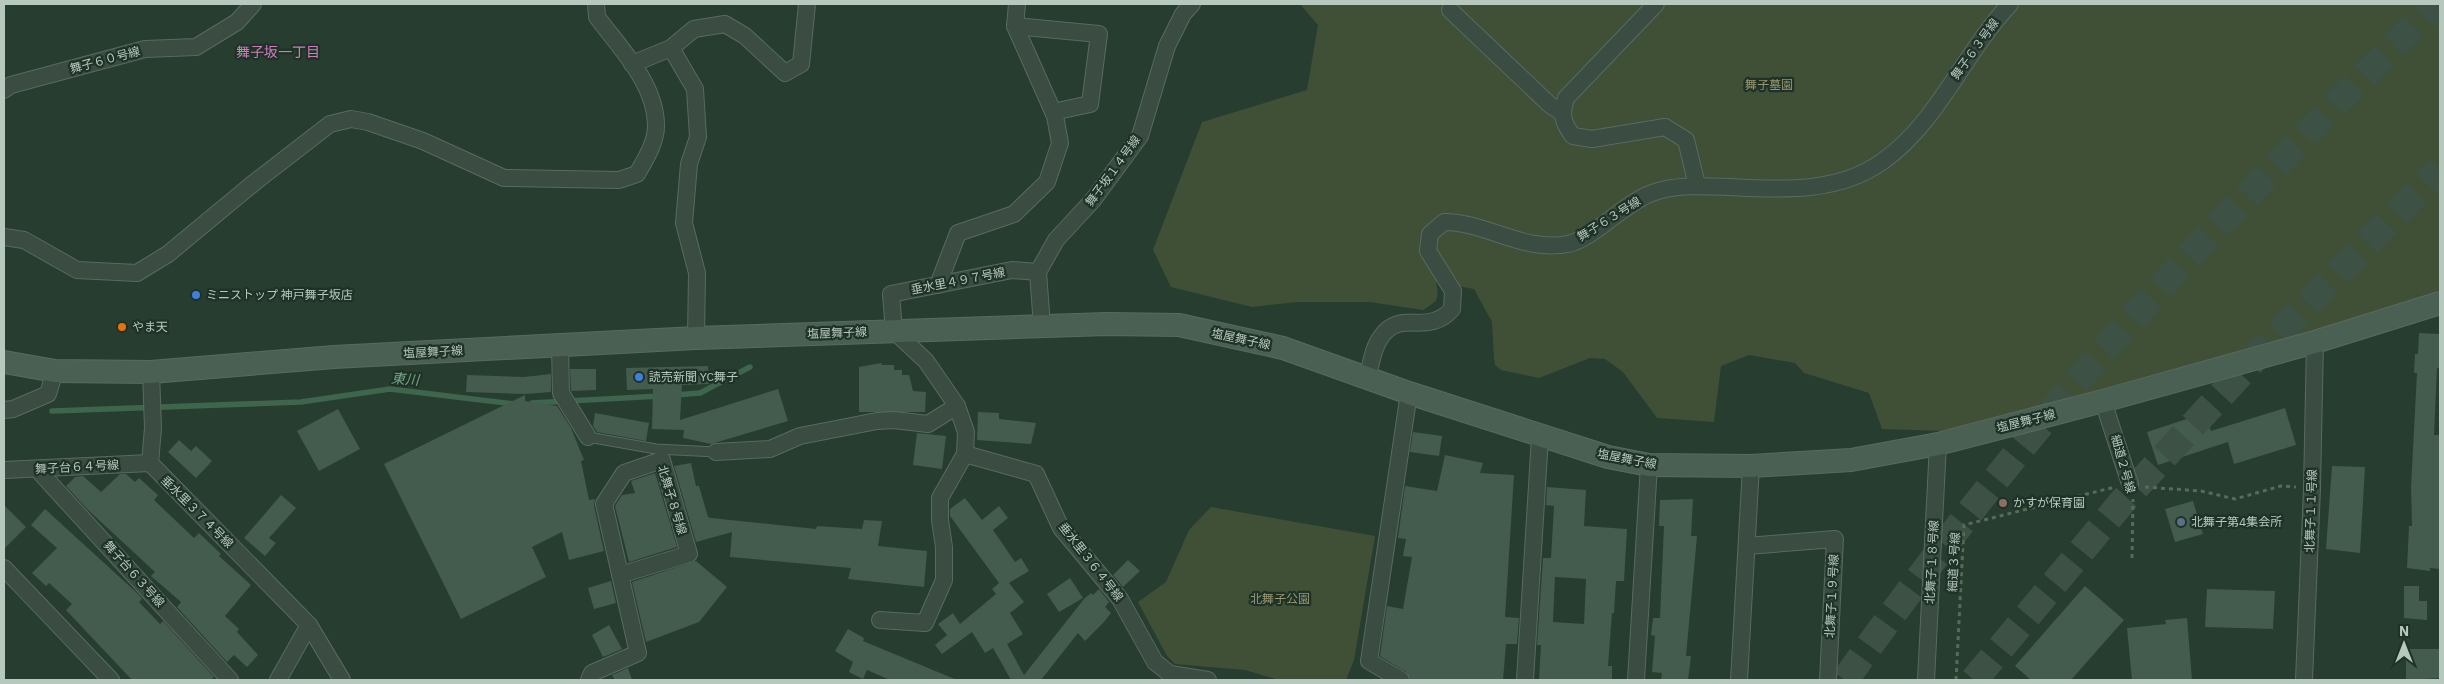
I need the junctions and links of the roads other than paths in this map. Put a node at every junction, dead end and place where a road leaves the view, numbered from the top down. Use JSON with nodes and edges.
{"nodes":[{"id":1,"x":253,"y":4,"type":"edge"},
{"id":2,"x":596,"y":4,"type":"edge"},
{"id":3,"x":807,"y":4,"type":"edge"},
{"id":4,"x":1017,"y":4,"type":"edge"},
{"id":5,"x":1192,"y":4,"type":"edge"},
{"id":6,"x":1656,"y":4,"type":"edge"},
{"id":7,"x":2010,"y":4,"type":"edge"},
{"id":8,"x":1450,"y":10,"type":"dead end"},
{"id":9,"x":1015,"y":26,"type":"junction"},
{"id":10,"x":671,"y":48,"type":"junction"},
{"id":11,"x":632,"y":64,"type":"junction"},
{"id":12,"x":4,"y":90,"type":"edge"},
{"id":13,"x":1053,"y":112,"type":"junction"},
{"id":14,"x":1561,"y":112,"type":"junction"},
{"id":15,"x":1697,"y":186,"type":"junction"},
{"id":16,"x":4,"y":237,"type":"edge"},
{"id":17,"x":1038,"y":272,"type":"junction"},
{"id":18,"x":938,"y":285,"type":"junction"},
{"id":19,"x":2440,"y":303,"type":"edge"},
{"id":20,"x":1042,"y":326,"type":"junction"},
{"id":21,"x":894,"y":331,"type":"junction"},
{"id":22,"x":696,"y":338,"type":"junction"},
{"id":23,"x":2315,"y":342,"type":"junction"},
{"id":24,"x":560,"y":346,"type":"junction"},
{"id":25,"x":4,"y":362,"type":"edge"},
{"id":26,"x":55,"y":371,"type":"junction"},
{"id":27,"x":150,"y":372,"type":"junction"},
{"id":28,"x":1367,"y":378,"type":"junction"},
{"id":29,"x":1409,"y":394,"type":"junction"},
{"id":30,"x":2103,"y":401,"type":"junction"},
{"id":31,"x":957,"y":406,"type":"junction"},
{"id":32,"x":4,"y":410,"type":"edge"},
{"id":33,"x":588,"y":437,"type":"joint"},
{"id":34,"x":1540,"y":437,"type":"junction"},
{"id":35,"x":1938,"y":444,"type":"junction"},
{"id":36,"x":716,"y":452,"type":"joint"},
{"id":37,"x":965,"y":454,"type":"junction"},
{"id":38,"x":150,"y":463,"type":"junction"},
{"id":39,"x":1649,"y":466,"type":"junction"},
{"id":40,"x":1750,"y":466,"type":"junction"},
{"id":41,"x":37,"y":469,"type":"junction"},
{"id":42,"x":4,"y":470,"type":"edge"},
{"id":43,"x":2130,"y":484,"type":"road end"},
{"id":44,"x":1747,"y":546,"type":"junction"},
{"id":45,"x":4,"y":568,"type":"edge"},
{"id":46,"x":620,"y":575,"type":"junction"},
{"id":47,"x":880,"y":620,"type":"dead end"},
{"id":48,"x":309,"y":625,"type":"junction"},
{"id":49,"x":110,"y":680,"type":"edge"},
{"id":50,"x":230,"y":680,"type":"edge"},
{"id":51,"x":278,"y":680,"type":"edge"},
{"id":52,"x":342,"y":680,"type":"edge"},
{"id":53,"x":589,"y":680,"type":"edge"},
{"id":54,"x":1208,"y":680,"type":"edge"},
{"id":55,"x":1401,"y":680,"type":"edge"},
{"id":56,"x":1526,"y":680,"type":"edge"},
{"id":57,"x":1636,"y":680,"type":"edge"},
{"id":58,"x":1739,"y":680,"type":"edge"},
{"id":59,"x":1828,"y":680,"type":"edge"},
{"id":60,"x":1926,"y":680,"type":"edge"},
{"id":61,"x":2304,"y":680,"type":"edge"}],
"edges":[{"from":1,"to":12,"type":"street","name":"舞子６０号線"},
{"from":2,"to":11,"type":"street"},
{"from":3,"to":10,"type":"street"},
{"from":4,"to":9,"type":"street"},
{"from":5,"to":17,"type":"street","name":"舞子坂１４号線"},
{"from":6,"to":14,"type":"street"},
{"from":7,"to":15,"type":"street","name":"舞子６３号線"},
{"from":8,"to":14,"type":"street"},
{"from":9,"to":13,"type":"street"},
{"from":9,"to":13,"type":"street"},
{"from":10,"to":11,"type":"street"},
{"from":10,"to":22,"type":"street"},
{"from":11,"to":16,"type":"street"},
{"from":13,"to":18,"type":"street"},
{"from":14,"to":15,"type":"street"},
{"from":15,"to":28,"type":"street","name":"舞子６３号線"},
{"from":17,"to":18,"type":"street","name":"垂水里４９７号線"},
{"from":17,"to":20,"type":"street"},
{"from":18,"to":21,"type":"street","name":"垂水里４９７号線"},
{"from":19,"to":23,"type":"street","name":"塩屋舞子線"},
{"from":20,"to":21,"type":"street","name":"塩屋舞子線"},
{"from":20,"to":28,"type":"street","name":"塩屋舞子線"},
{"from":21,"to":22,"type":"street","name":"塩屋舞子線"},
{"from":21,"to":31,"type":"street"},
{"from":22,"to":24,"type":"street","name":"塩屋舞子線"},
{"from":23,"to":30,"type":"street","name":"塩屋舞子線"},
{"from":23,"to":61,"type":"street","name":"北舞子１１号線"},
{"from":24,"to":27,"type":"street","name":"塩屋舞子線"},
{"from":24,"to":33,"type":"street"},
{"from":25,"to":26,"type":"street","name":"塩屋舞子線"},
{"from":26,"to":27,"type":"street","name":"塩屋舞子線"},
{"from":26,"to":32,"type":"street"},
{"from":27,"to":38,"type":"street"},
{"from":28,"to":29,"type":"street","name":"塩屋舞子線"},
{"from":29,"to":34,"type":"street","name":"塩屋舞子線"},
{"from":29,"to":55,"type":"street"},
{"from":30,"to":35,"type":"street","name":"塩屋舞子線"},
{"from":30,"to":43,"type":"street","name":"細道２号線"},
{"from":31,"to":36,"type":"street"},
{"from":31,"to":37,"type":"street"},
{"from":33,"to":36,"type":"lane"},
{"from":34,"to":39,"type":"street","name":"塩屋舞子線"},
{"from":34,"to":56,"type":"street"},
{"from":35,"to":40,"type":"street","name":"塩屋舞子線"},
{"from":35,"to":60,"type":"street","name":"北舞子１８号線"},
{"from":37,"to":47,"type":"street"},
{"from":37,"to":54,"type":"street","name":"垂水里３６４号線"},
{"from":38,"to":41,"type":"street","name":"舞子台６４号線"},
{"from":38,"to":48,"type":"street","name":"垂水里３７４号線"},
{"from":39,"to":40,"type":"street","name":"塩屋舞子線"},
{"from":39,"to":57,"type":"street"},
{"from":40,"to":44,"type":"street"},
{"from":41,"to":42,"type":"street","name":"舞子台６４号線"},
{"from":41,"to":50,"type":"street","name":"舞子台６３号線"},
{"from":44,"to":58,"type":"street"},
{"from":44,"to":59,"type":"street","name":"北舞子１９号線"},
{"from":45,"to":49,"type":"street"},
{"from":46,"to":46,"type":"street","name":"北舞子８号線"},
{"from":46,"to":53,"type":"street","name":"北舞子８号線"},
{"from":48,"to":51,"type":"street"},
{"from":48,"to":52,"type":"street","name":"垂水里３７４号線"}]}
